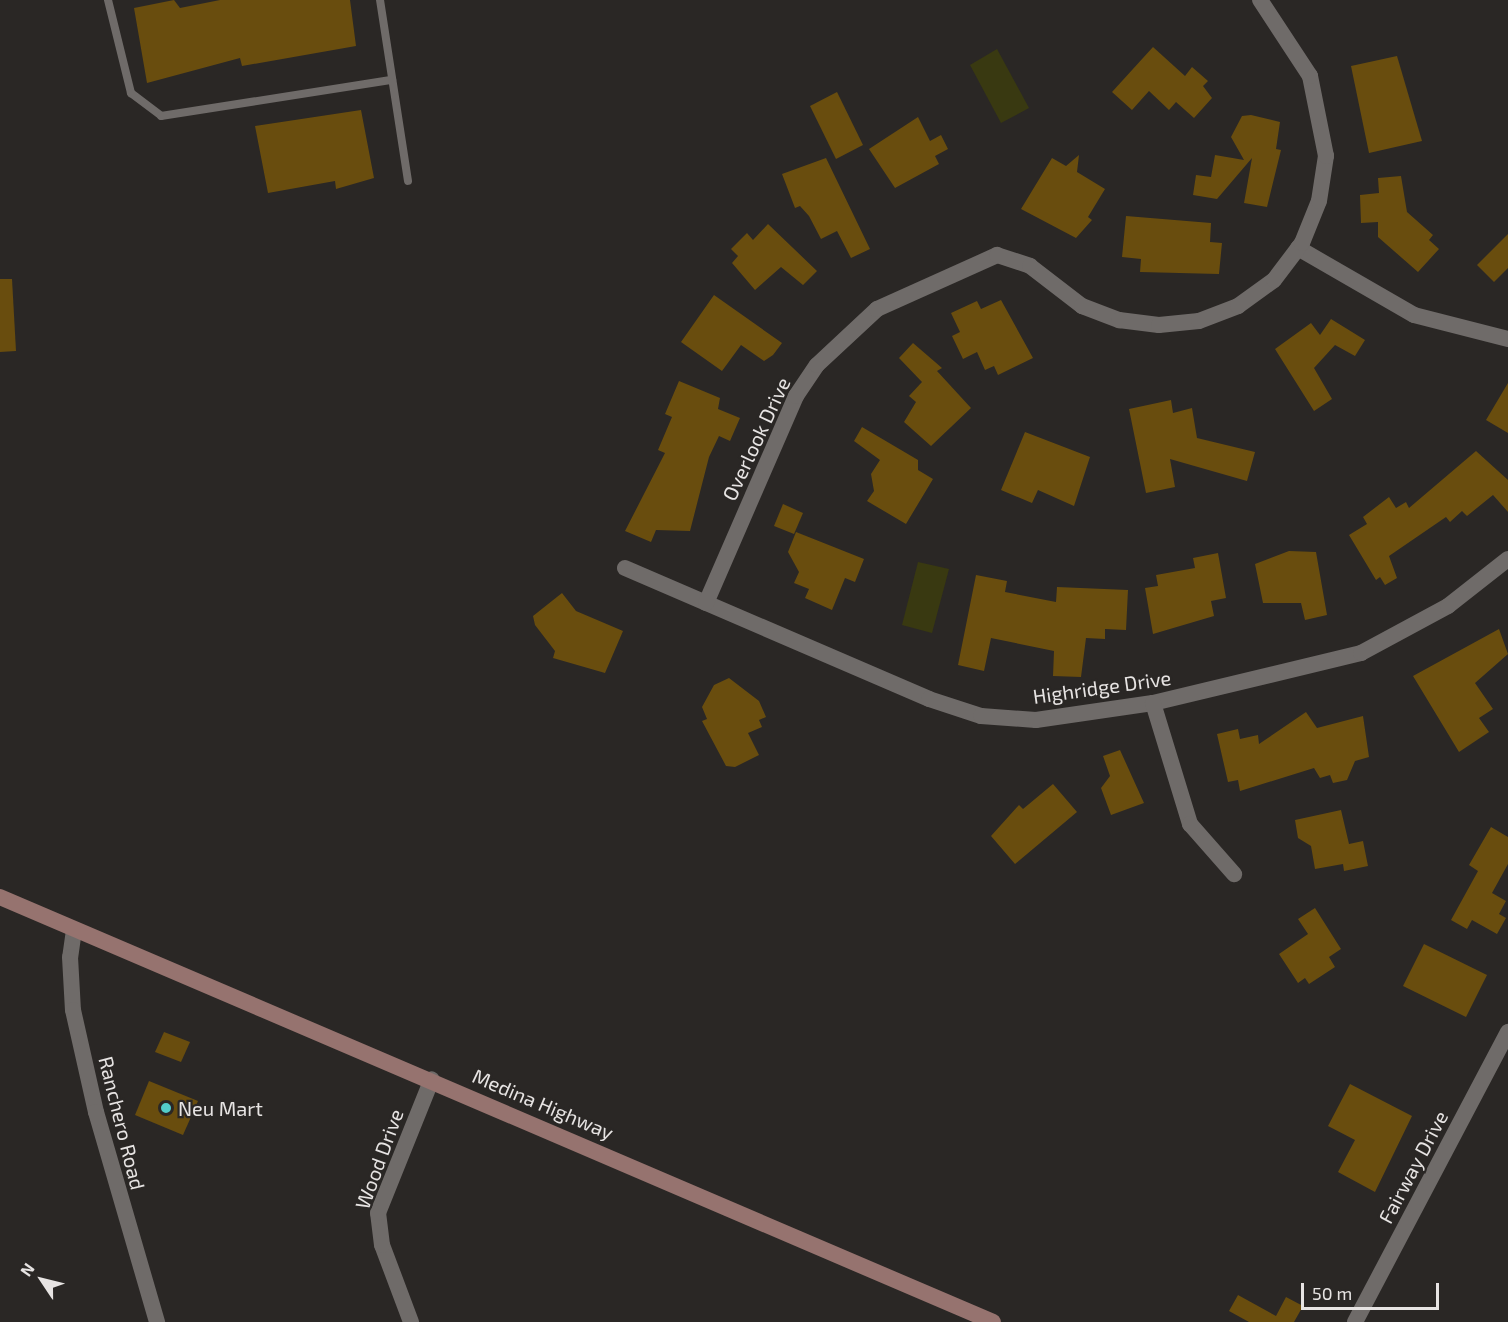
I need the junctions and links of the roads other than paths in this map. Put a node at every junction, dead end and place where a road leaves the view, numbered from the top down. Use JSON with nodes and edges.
{"nodes":[{"id":1,"x":108,"y":0,"type":"edge"},
{"id":2,"x":380,"y":0,"type":"edge"},
{"id":3,"x":1260,"y":0,"type":"edge"},
{"id":4,"x":392,"y":80,"type":"junction"},
{"id":5,"x":408,"y":181,"type":"dead end"},
{"id":6,"x":1298,"y":248,"type":"junction"},
{"id":7,"x":1508,"y":339,"type":"edge"},
{"id":8,"x":1508,"y":559,"type":"edge"},
{"id":9,"x":625,"y":568,"type":"dead end"},
{"id":10,"x":706,"y":603,"type":"junction"},
{"id":11,"x":1153,"y":703,"type":"junction"},
{"id":12,"x":1234,"y":874,"type":"dead end"},
{"id":13,"x":0,"y":897,"type":"edge"},
{"id":14,"x":74,"y":930,"type":"junction"},
{"id":15,"x":1508,"y":1032,"type":"edge"},
{"id":16,"x":432,"y":1079,"type":"junction"},
{"id":17,"x":157,"y":1322,"type":"edge"},
{"id":18,"x":411,"y":1322,"type":"edge"},
{"id":19,"x":993,"y":1322,"type":"edge"},
{"id":20,"x":1355,"y":1322,"type":"edge"}],
"edges":[{"from":1,"to":4,"type":"lane"},
{"from":2,"to":4,"type":"lane"},
{"from":3,"to":6,"type":"street","name":"Overlook Drive"},
{"from":4,"to":5,"type":"lane"},
{"from":6,"to":7,"type":"street"},
{"from":6,"to":10,"type":"street","name":"Overlook Drive"},
{"from":8,"to":11,"type":"street","name":"Highridge Drive"},
{"from":9,"to":10,"type":"street","name":"Highridge Drive"},
{"from":10,"to":11,"type":"street","name":"Highridge Drive"},
{"from":11,"to":12,"type":"street"},
{"from":13,"to":14,"type":"main road","name":"Medina Highway"},
{"from":14,"to":16,"type":"main road","name":"Medina Highway"},
{"from":14,"to":17,"type":"street","name":"Ranchero Road"},
{"from":15,"to":20,"type":"street","name":"Fairway Drive"},
{"from":16,"to":18,"type":"street","name":"Wood Drive"},
{"from":16,"to":19,"type":"main road","name":"Medina Highway"}]}
